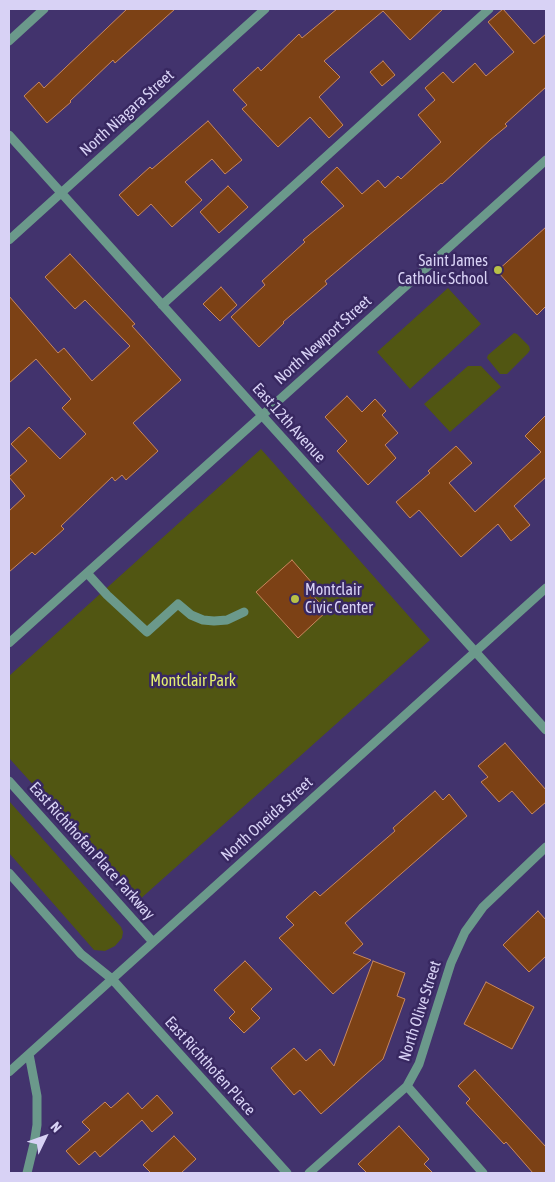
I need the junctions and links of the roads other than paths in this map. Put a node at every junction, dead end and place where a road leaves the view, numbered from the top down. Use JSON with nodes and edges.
{"nodes":[{"id":1,"x":44,"y":9,"type":"edge"},
{"id":2,"x":265,"y":9,"type":"edge"},
{"id":3,"x":489,"y":9,"type":"edge"},
{"id":4,"x":9,"y":41,"type":"edge"},
{"id":5,"x":9,"y":135,"type":"edge"},
{"id":6,"x":546,"y":160,"type":"edge"},
{"id":7,"x":61,"y":193,"type":"junction"},
{"id":8,"x":9,"y":240,"type":"edge"},
{"id":9,"x":162,"y":305,"type":"junction"},
{"id":10,"x":262,"y":416,"type":"junction"},
{"id":11,"x":87,"y":573,"type":"junction"},
{"id":12,"x":546,"y":588,"type":"edge"},
{"id":13,"x":244,"y":612,"type":"dead end"},
{"id":14,"x":9,"y":643,"type":"edge"},
{"id":15,"x":475,"y":652,"type":"junction"},
{"id":16,"x":546,"y":730,"type":"edge"},
{"id":17,"x":9,"y":781,"type":"edge"},
{"id":18,"x":546,"y":847,"type":"edge"},
{"id":19,"x":9,"y":873,"type":"edge"},
{"id":20,"x":153,"y":942,"type":"junction"},
{"id":21,"x":112,"y":979,"type":"junction"},
{"id":22,"x":28,"y":1054,"type":"junction"},
{"id":23,"x":9,"y":1072,"type":"edge"},
{"id":24,"x":407,"y":1086,"type":"junction"},
{"id":25,"x":27,"y":1173,"type":"edge"},
{"id":26,"x":287,"y":1173,"type":"edge"},
{"id":27,"x":309,"y":1173,"type":"edge"},
{"id":28,"x":483,"y":1173,"type":"edge"}],
"edges":[{"from":1,"to":4,"type":"street"},
{"from":2,"to":7,"type":"street","name":"North Niagara Street"},
{"from":3,"to":9,"type":"street"},
{"from":5,"to":7,"type":"street","name":"East 12th Avenue"},
{"from":6,"to":10,"type":"street","name":"North Newport Street"},
{"from":7,"to":8,"type":"street","name":"North Niagara Street"},
{"from":7,"to":9,"type":"street","name":"East 12th Avenue"},
{"from":9,"to":10,"type":"street","name":"East 12th Avenue"},
{"from":10,"to":11,"type":"street","name":"North Newport Street"},
{"from":10,"to":15,"type":"street","name":"East 12th Avenue"},
{"from":11,"to":13,"type":"street"},
{"from":11,"to":14,"type":"street","name":"North Newport Street"},
{"from":12,"to":15,"type":"street","name":"North Oneida Street"},
{"from":15,"to":16,"type":"street","name":"East 12th Avenue"},
{"from":15,"to":20,"type":"street","name":"North Oneida Street"},
{"from":17,"to":20,"type":"street","name":"East Richthofen Place Parkway"},
{"from":18,"to":24,"type":"street","name":"North Olive Street"},
{"from":19,"to":21,"type":"street"},
{"from":20,"to":21,"type":"street","name":"North Oneida Street"},
{"from":21,"to":22,"type":"street","name":"North Oneida Street"},
{"from":21,"to":26,"type":"street","name":"East Richthofen Place"},
{"from":22,"to":23,"type":"street","name":"North Oneida Street"},
{"from":22,"to":25,"type":"street"},
{"from":24,"to":27,"type":"street","name":"North Olive Street"},
{"from":24,"to":28,"type":"street"}]}
